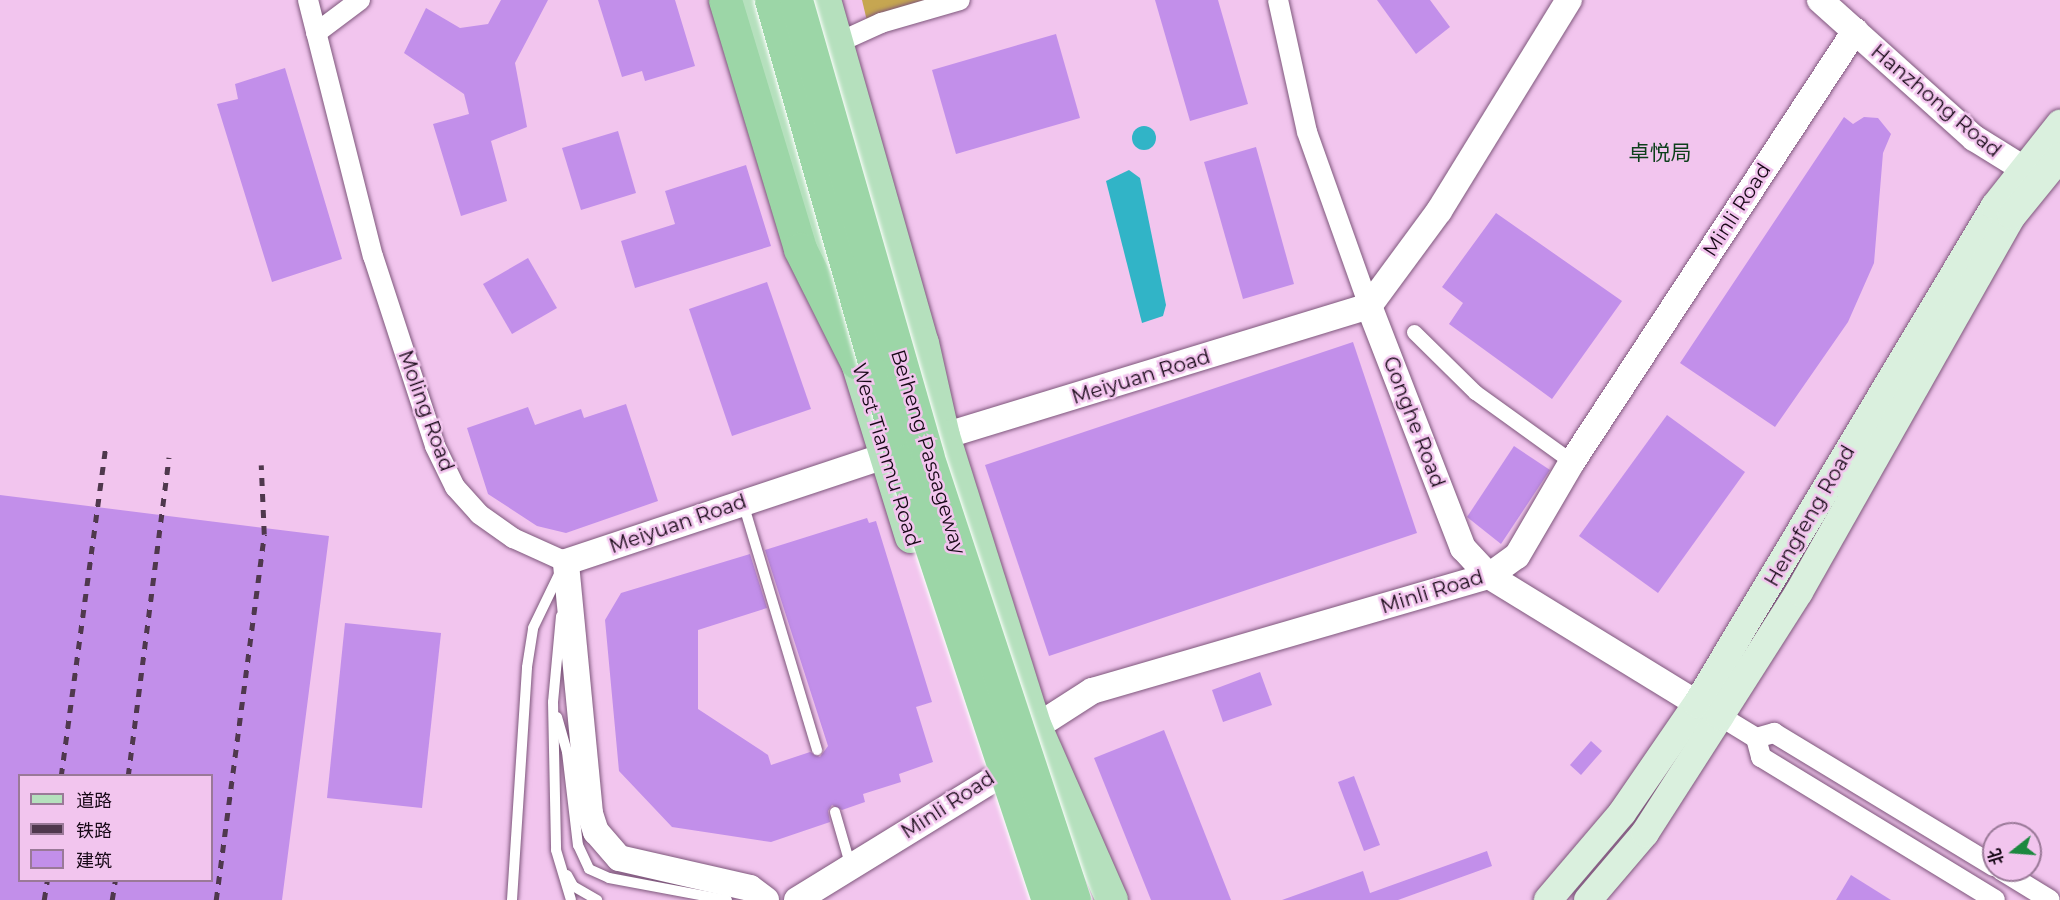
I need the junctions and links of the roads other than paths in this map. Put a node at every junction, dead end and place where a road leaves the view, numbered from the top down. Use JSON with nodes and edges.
{"nodes":[{"id":1,"x":360,"y":0,"type":"edge"},
{"id":2,"x":725,"y":0,"type":"edge"},
{"id":3,"x":753,"y":0,"type":"edge"},
{"id":4,"x":771,"y":0,"type":"edge"},
{"id":5,"x":796,"y":0,"type":"edge"},
{"id":6,"x":811,"y":0,"type":"edge"},
{"id":7,"x":825,"y":0,"type":"edge"},
{"id":8,"x":960,"y":0,"type":"edge"},
{"id":9,"x":1278,"y":0,"type":"edge"},
{"id":10,"x":1569,"y":0,"type":"edge"},
{"id":11,"x":1820,"y":0,"type":"edge"},
{"id":12,"x":312,"y":16,"type":"edge"},
{"id":13,"x":1855,"y":31,"type":"junction"},
{"id":14,"x":835,"y":44,"type":"junction"},
{"id":15,"x":825,"y":104,"type":"junction"},
{"id":16,"x":2060,"y":124,"type":"edge"},
{"id":17,"x":2060,"y":157,"type":"edge"},
{"id":18,"x":2041,"y":179,"type":"edge"},
{"id":19,"x":1369,"y":306,"type":"junction"},
{"id":20,"x":1414,"y":332,"type":"dead end"},
{"id":21,"x":857,"y":363,"type":"junction"},
{"id":22,"x":944,"y":436,"type":"junction"},
{"id":23,"x":883,"y":456,"type":"junction"},
{"id":24,"x":1572,"y":462,"type":"junction"},
{"id":25,"x":742,"y":503,"type":"junction"},
{"id":26,"x":566,"y":562,"type":"junction"},
{"id":27,"x":1489,"y":576,"type":"junction"},
{"id":28,"x":988,"y":642,"type":"junction"},
{"id":29,"x":553,"y":702,"type":"junction"},
{"id":30,"x":1709,"y":710,"type":"junction"},
{"id":31,"x":1036,"y":728,"type":"junction"},
{"id":32,"x":1756,"y":738,"type":"junction"},
{"id":33,"x":817,"y":750,"type":"dead end"},
{"id":34,"x":993,"y":779,"type":"junction"},
{"id":35,"x":835,"y":812,"type":"dead end"},
{"id":36,"x":1982,"y":859,"type":"edge"},
{"id":37,"x":561,"y":865,"type":"junction"},
{"id":38,"x":851,"y":867,"type":"junction"},
{"id":39,"x":2021,"y":882,"type":"edge"},
{"id":40,"x":512,"y":900,"type":"edge"},
{"id":41,"x":571,"y":900,"type":"edge"},
{"id":42,"x":597,"y":900,"type":"edge"},
{"id":43,"x":727,"y":900,"type":"edge"},
{"id":44,"x":766,"y":900,"type":"edge"},
{"id":45,"x":797,"y":900,"type":"edge"},
{"id":46,"x":1047,"y":900,"type":"edge"},
{"id":47,"x":1074,"y":900,"type":"edge"},
{"id":48,"x":1090,"y":900,"type":"edge"},
{"id":49,"x":1094,"y":900,"type":"edge"},
{"id":50,"x":1112,"y":900,"type":"edge"},
{"id":51,"x":1548,"y":900,"type":"edge"},
{"id":52,"x":1588,"y":900,"type":"edge"},
{"id":53,"x":1995,"y":900,"type":"edge"},
{"id":54,"x":2050,"y":900,"type":"edge"}],
"edges":[{"from":1,"to":12,"type":"street"},
{"from":2,"to":21,"type":"highway"},
{"from":3,"to":21,"type":"main road","name":"West Tianmu Road"},
{"from":4,"to":46,"type":"highway","name":"Beiheng Passageway","bridge":true},
{"from":5,"to":15,"type":"highway","name":"Beiheng Passageway","bridge":true},
{"from":6,"to":15,"type":"highway","bridge":true},
{"from":7,"to":14,"type":"main road"},
{"from":8,"to":14,"type":"street"},
{"from":9,"to":19,"type":"street","name":"Gonghe Road"},
{"from":10,"to":19,"type":"street"},
{"from":11,"to":13,"type":"street","name":"Hanzhong Road"},
{"from":12,"to":26,"type":"street","name":"Moling Road"},
{"from":13,"to":18,"type":"street","name":"Hanzhong Road"},
{"from":13,"to":24,"type":"street","name":"Minli Road"},
{"from":14,"to":22,"type":"main road"},
{"from":15,"to":28,"type":"highway","name":"Beiheng Passageway","bridge":true},
{"from":16,"to":18,"type":"main road","name":"Hengfeng Road"},
{"from":17,"to":18,"type":"main road","name":"Hengfeng Road"},
{"from":18,"to":30,"type":"main road","name":"Hengfeng Road"},
{"from":19,"to":22,"type":"street","name":"Meiyuan Road"},
{"from":19,"to":27,"type":"street","name":"Gonghe Road"},
{"from":20,"to":24,"type":"street"},
{"from":21,"to":23,"type":"main road","name":"West Tianmu Road"},
{"from":22,"to":23,"type":"street","name":"Meiyuan Road"},
{"from":22,"to":31,"type":"main road"},
{"from":23,"to":25,"type":"street","name":"Meiyuan Road"},
{"from":23,"to":34,"type":"main road","name":"West Tianmu Road"},
{"from":24,"to":27,"type":"street","name":"Minli Road"},
{"from":25,"to":26,"type":"street","name":"Meiyuan Road"},
{"from":25,"to":33,"type":"lane"},
{"from":26,"to":29,"type":"lane"},
{"from":26,"to":40,"type":"lane"},
{"from":26,"to":44,"type":"street"},
{"from":27,"to":30,"type":"street","name":"Gonghe Road"},
{"from":27,"to":31,"type":"street","name":"Minli Road"},
{"from":28,"to":47,"type":"highway","name":"Beiheng Passageway","bridge":true},
{"from":28,"to":49,"type":"highway","bridge":true},
{"from":29,"to":37,"type":"lane"},
{"from":29,"to":43,"type":"lane"},
{"from":30,"to":32,"type":"street"},
{"from":30,"to":51,"type":"main road","name":"Hengfeng Road"},
{"from":30,"to":52,"type":"main road","name":"Hengfeng Road"},
{"from":31,"to":34,"type":"street","name":"Minli Road"},
{"from":31,"to":48,"type":"main road"},
{"from":31,"to":50,"type":"main road"},
{"from":32,"to":36,"type":"street"},
{"from":32,"to":53,"type":"street"},
{"from":34,"to":38,"type":"street","name":"Minli Road"},
{"from":34,"to":46,"type":"main road","name":"West Tianmu Road"},
{"from":35,"to":38,"type":"lane"},
{"from":37,"to":41,"type":"lane"},
{"from":37,"to":42,"type":"lane"},
{"from":38,"to":45,"type":"street","name":"Minli Road"},
{"from":39,"to":54,"type":"street"}]}
